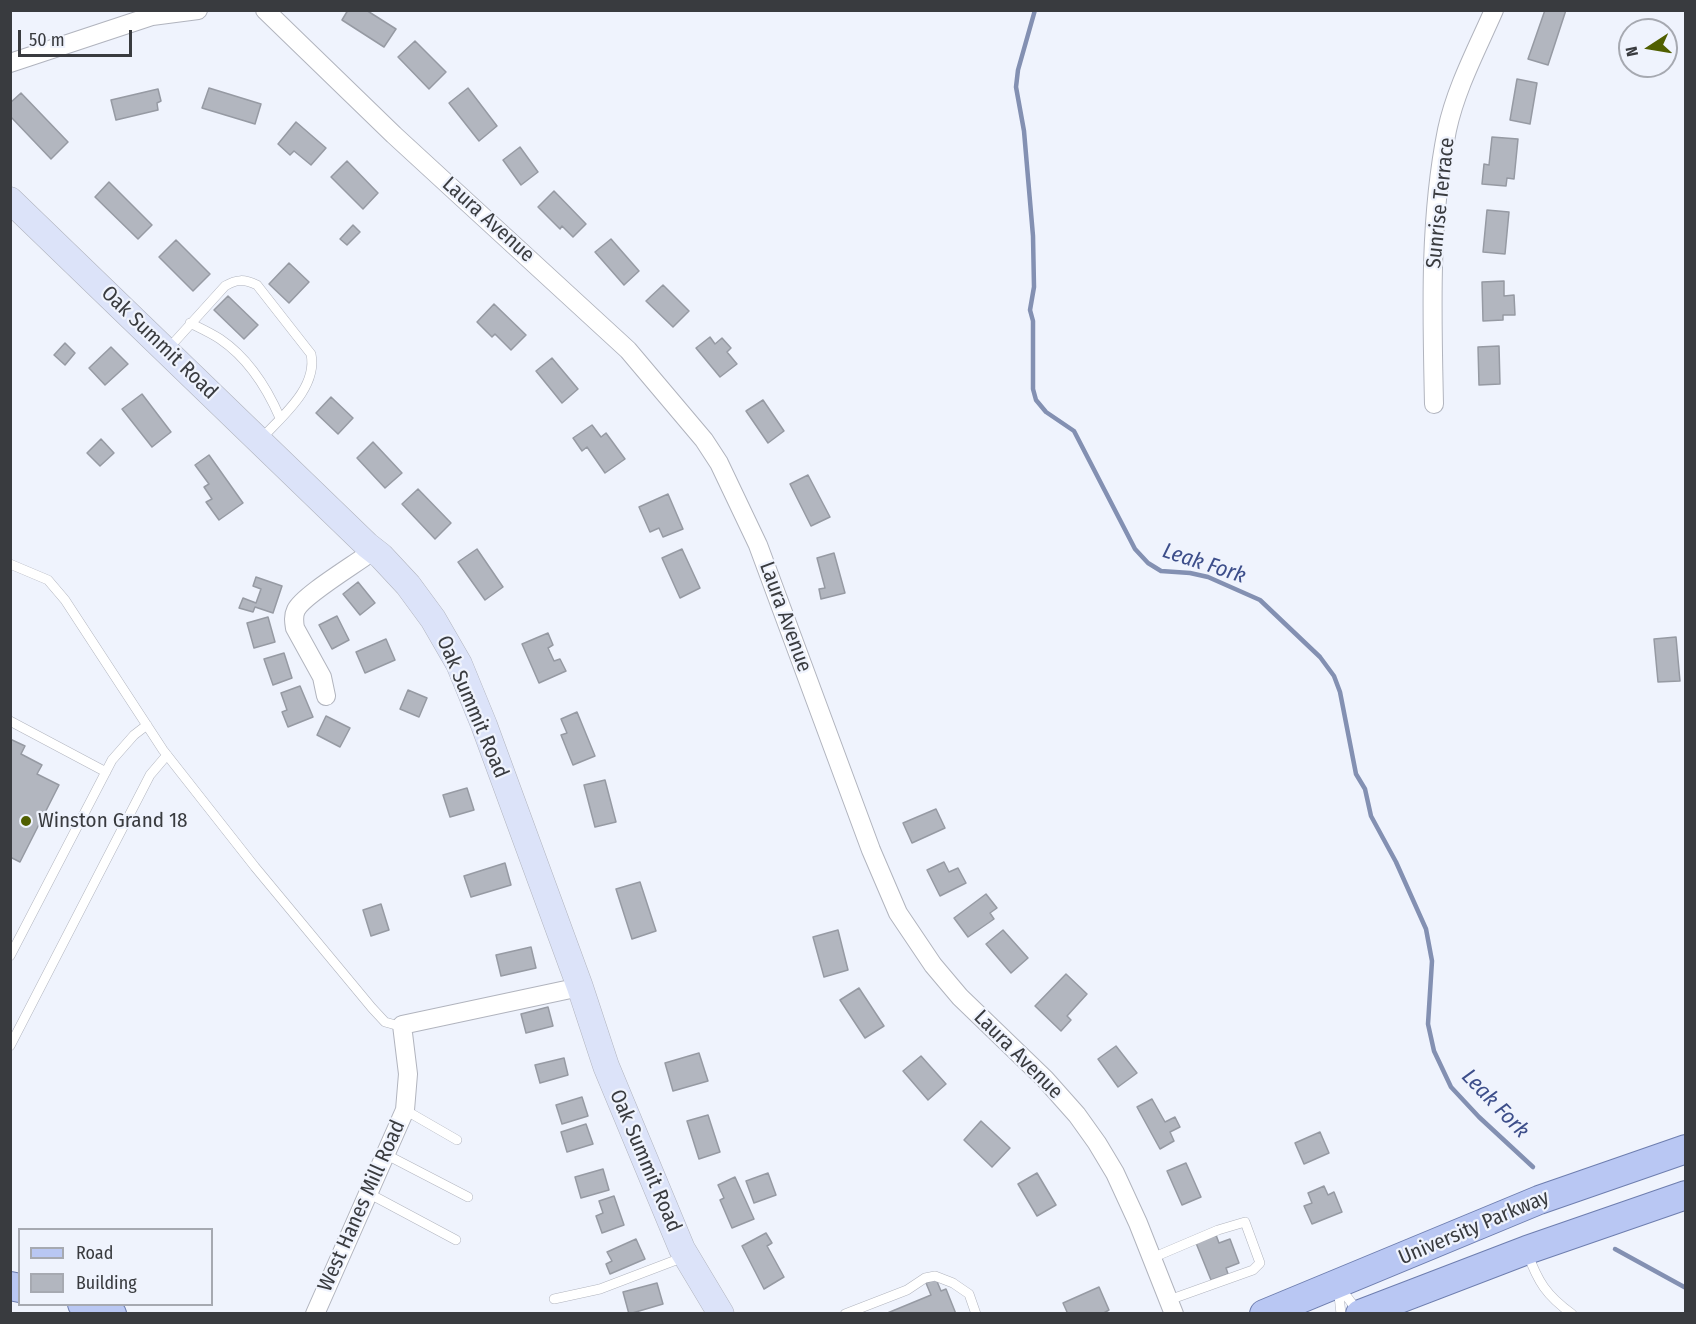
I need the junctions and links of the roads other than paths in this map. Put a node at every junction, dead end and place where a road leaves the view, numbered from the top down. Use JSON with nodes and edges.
{"nodes":[{"id":1,"x":198,"y":10,"type":"edge"},
{"id":2,"x":265,"y":10,"type":"edge"},
{"id":3,"x":1494,"y":10,"type":"edge"},
{"id":4,"x":10,"y":63,"type":"edge"},
{"id":5,"x":10,"y":200,"type":"edge"},
{"id":6,"x":190,"y":323,"type":"junction"},
{"id":7,"x":166,"y":350,"type":"junction"},
{"id":8,"x":1434,"y":404,"type":"dead end"},
{"id":9,"x":280,"y":418,"type":"junction"},
{"id":10,"x":259,"y":440,"type":"junction"},
{"id":11,"x":374,"y":550,"type":"junction"},
{"id":12,"x":10,"y":564,"type":"edge"},
{"id":13,"x":326,"y":696,"type":"dead end"},
{"id":14,"x":10,"y":721,"type":"edge"},
{"id":15,"x":147,"y":725,"type":"junction"},
{"id":16,"x":167,"y":755,"type":"junction"},
{"id":17,"x":106,"y":772,"type":"junction"},
{"id":18,"x":10,"y":956,"type":"edge"},
{"id":19,"x":580,"y":987,"type":"junction"},
{"id":20,"x":403,"y":1026,"type":"junction"},
{"id":21,"x":10,"y":1046,"type":"edge"},
{"id":22,"x":405,"y":1110,"type":"junction"},
{"id":23,"x":457,"y":1140,"type":"dead end"},
{"id":24,"x":1686,"y":1149,"type":"edge"},
{"id":25,"x":386,"y":1154,"type":"junction"},
{"id":26,"x":368,"y":1193,"type":"junction"},
{"id":27,"x":1686,"y":1195,"type":"edge"},
{"id":28,"x":468,"y":1197,"type":"dead end"},
{"id":29,"x":456,"y":1240,"type":"dead end"},
{"id":30,"x":1527,"y":1250,"type":"junction"},
{"id":31,"x":687,"y":1256,"type":"junction"},
{"id":32,"x":1152,"y":1258,"type":"junction"},
{"id":33,"x":1337,"y":1284,"type":"junction"},
{"id":34,"x":554,"y":1299,"type":"dead end"},
{"id":35,"x":1559,"y":1304,"type":"junction"},
{"id":36,"x":85,"y":1306,"type":"edge"},
{"id":37,"x":1171,"y":1307,"type":"edge"},
{"id":38,"x":112,"y":1314,"type":"edge"},
{"id":39,"x":315,"y":1314,"type":"edge"},
{"id":40,"x":721,"y":1314,"type":"edge"},
{"id":41,"x":846,"y":1314,"type":"edge"},
{"id":42,"x":976,"y":1314,"type":"edge"},
{"id":43,"x":1264,"y":1314,"type":"edge"},
{"id":44,"x":1341,"y":1314,"type":"edge"},
{"id":45,"x":1360,"y":1314,"type":"edge"},
{"id":46,"x":1552,"y":1314,"type":"edge"},
{"id":47,"x":1572,"y":1314,"type":"edge"}],
"edges":[{"from":1,"to":4,"type":"street"},
{"from":2,"to":32,"type":"street","name":"Laura Avenue"},
{"from":3,"to":8,"type":"street","name":"Sunrise Terrace"},
{"from":5,"to":7,"type":"main road","name":"Oak Summit Road"},
{"from":6,"to":7,"type":"lane"},
{"from":6,"to":9,"type":"lane"},
{"from":6,"to":9,"type":"lane"},
{"from":7,"to":10,"type":"main road","name":"Oak Summit Road"},
{"from":9,"to":10,"type":"lane"},
{"from":10,"to":11,"type":"main road","name":"Oak Summit Road"},
{"from":11,"to":13,"type":"street"},
{"from":11,"to":19,"type":"main road","name":"Oak Summit Road"},
{"from":12,"to":15,"type":"lane"},
{"from":14,"to":17,"type":"lane"},
{"from":15,"to":16,"type":"lane"},
{"from":15,"to":17,"type":"lane"},
{"from":16,"to":20,"type":"lane"},
{"from":16,"to":21,"type":"lane"},
{"from":17,"to":18,"type":"lane"},
{"from":19,"to":20,"type":"street"},
{"from":19,"to":31,"type":"main road","name":"Oak Summit Road"},
{"from":20,"to":22,"type":"street","name":"West Hanes Mill Road"},
{"from":22,"to":23,"type":"lane"},
{"from":22,"to":25,"type":"street","name":"West Hanes Mill Road"},
{"from":24,"to":33,"type":"main road","name":"University Parkway"},
{"from":25,"to":26,"type":"street","name":"West Hanes Mill Road"},
{"from":25,"to":28,"type":"lane"},
{"from":26,"to":29,"type":"lane"},
{"from":26,"to":39,"type":"street","name":"West Hanes Mill Road"},
{"from":27,"to":30,"type":"main road","name":"University Parkway"},
{"from":30,"to":35,"type":"lane"},
{"from":30,"to":45,"type":"main road","name":"University Parkway"},
{"from":31,"to":34,"type":"lane"},
{"from":31,"to":40,"type":"main road","name":"Oak Summit Road"},
{"from":32,"to":37,"type":"street","name":"Laura Avenue"},
{"from":32,"to":37,"type":"lane"},
{"from":33,"to":43,"type":"main road","name":"University Parkway"},
{"from":33,"to":44,"type":"lane"},
{"from":33,"to":45,"type":"lane"},
{"from":35,"to":46,"type":"lane"},
{"from":35,"to":47,"type":"lane"},
{"from":36,"to":38,"type":"main road"},
{"from":41,"to":42,"type":"lane"}]}
